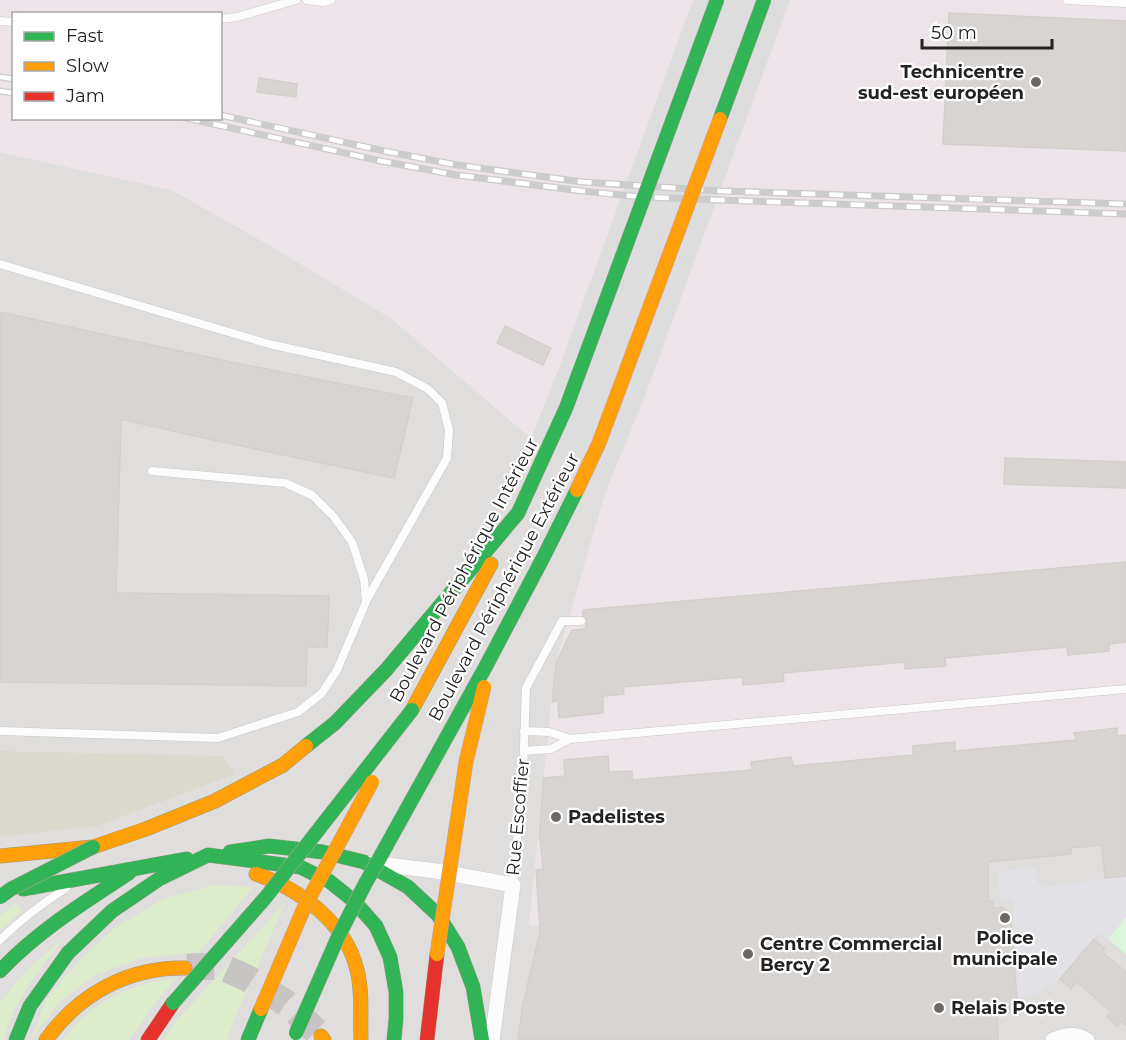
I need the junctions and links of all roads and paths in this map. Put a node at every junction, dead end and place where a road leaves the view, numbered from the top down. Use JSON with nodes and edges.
{"nodes":[{"id":1,"x":296,"y":0,"type":"edge"},
{"id":2,"x":307,"y":0,"type":"edge"},
{"id":3,"x":331,"y":0,"type":"edge"},
{"id":4,"x":717,"y":0,"type":"edge"},
{"id":5,"x":764,"y":0,"type":"edge"},
{"id":6,"x":1067,"y":0,"type":"edge"},
{"id":7,"x":1126,"y":3,"type":"edge"},
{"id":8,"x":222,"y":19,"type":"edge"},
{"id":9,"x":0,"y":264,"type":"edge"},
{"id":10,"x":152,"y":471,"type":"dead end"},
{"id":11,"x":518,"y":513,"type":"junction"},
{"id":12,"x":366,"y":602,"type":"junction"},
{"id":13,"x":581,"y":621,"type":"dead end"},
{"id":14,"x":493,"y":652,"type":"junction"},
{"id":15,"x":1126,"y":689,"type":"edge"},
{"id":16,"x":411,"y":710,"type":"junction"},
{"id":17,"x":0,"y":730,"type":"edge"},
{"id":18,"x":524,"y":731,"type":"junction"},
{"id":19,"x":570,"y":739,"type":"junction"},
{"id":20,"x":524,"y":751,"type":"junction"},
{"id":21,"x":93,"y":847,"type":"junction"},
{"id":22,"x":208,"y":855,"type":"junction"},
{"id":23,"x":0,"y":856,"type":"edge"},
{"id":24,"x":364,"y":862,"type":"junction"},
{"id":25,"x":137,"y":868,"type":"junction"},
{"id":26,"x":80,"y":879,"type":"junction"},
{"id":27,"x":513,"y":885,"type":"junction"},
{"id":28,"x":0,"y":895,"type":"edge"},
{"id":29,"x":0,"y":940,"type":"edge"},
{"id":30,"x":437,"y":954,"type":"junction"},
{"id":31,"x":185,"y":968,"type":"tunnel mouth"},
{"id":32,"x":0,"y":971,"type":"edge"},
{"id":33,"x":444,"y":1019,"type":"dead end"},
{"id":34,"x":295,"y":1036,"type":"edge"},
{"id":35,"x":16,"y":1040,"type":"edge"},
{"id":36,"x":46,"y":1040,"type":"edge"},
{"id":37,"x":148,"y":1040,"type":"edge"},
{"id":38,"x":248,"y":1040,"type":"edge"},
{"id":39,"x":360,"y":1040,"type":"edge"},
{"id":40,"x":394,"y":1040,"type":"edge"},
{"id":41,"x":427,"y":1040,"type":"edge"},
{"id":42,"x":482,"y":1040,"type":"edge"},
{"id":43,"x":492,"y":1040,"type":"edge"},
{"id":44,"x":1053,"y":1040,"type":"edge"},
{"id":45,"x":1087,"y":1040,"type":"edge"}],
"edges":[{"from":1,"to":8,"type":"lane"},
{"from":2,"to":3,"type":"lane"},
{"from":4,"to":11,"type":"main road","name":"Boulevard Périphérique Intérieur","bridge":true},
{"from":5,"to":14,"type":"main road","name":"Boulevard Périphérique Extérieur","bridge":true},
{"from":6,"to":7,"type":"lane"},
{"from":9,"to":12,"type":"lane"},
{"from":10,"to":12,"type":"lane"},
{"from":11,"to":16,"type":"main road","name":"Boulevard Périphérique Intérieur"},
{"from":11,"to":21,"type":"main road"},
{"from":12,"to":17,"type":"lane"},
{"from":13,"to":18,"type":"lane","name":"Rue Escoffier"},
{"from":14,"to":30,"type":"main road","bridge":true},
{"from":14,"to":34,"type":"main road","name":"Boulevard Périphérique Extérieur","bridge":true},
{"from":15,"to":19,"type":"lane"},
{"from":16,"to":37,"type":"main road","bridge":true},
{"from":16,"to":38,"type":"main road","name":"Boulevard Périphérique Intérieur","bridge":true},
{"from":18,"to":19,"type":"lane"},
{"from":18,"to":20,"type":"lane","name":"Rue Escoffier"},
{"from":19,"to":20,"type":"lane"},
{"from":20,"to":27,"type":"lane","name":"Rue Escoffier"},
{"from":21,"to":23,"type":"main road"},
{"from":21,"to":28,"type":"main road","bridge":true},
{"from":22,"to":24,"type":"main road"},
{"from":22,"to":25,"type":"main road"},
{"from":22,"to":35,"type":"main road"},
{"from":22,"to":39,"type":"main road"},
{"from":22,"to":40,"type":"main road"},
{"from":24,"to":27,"type":"street"},
{"from":24,"to":42,"type":"main road"},
{"from":25,"to":26,"type":"main road"},
{"from":25,"to":32,"type":"main road"},
{"from":26,"to":28,"type":"main road"},
{"from":26,"to":29,"type":"lane"},
{"from":27,"to":43,"type":"street","name":"Rue Escoffier"},
{"from":30,"to":33,"type":"main road"},
{"from":30,"to":41,"type":"main road"},
{"from":31,"to":36,"type":"main road"},
{"from":44,"to":45,"type":"street"}]}
